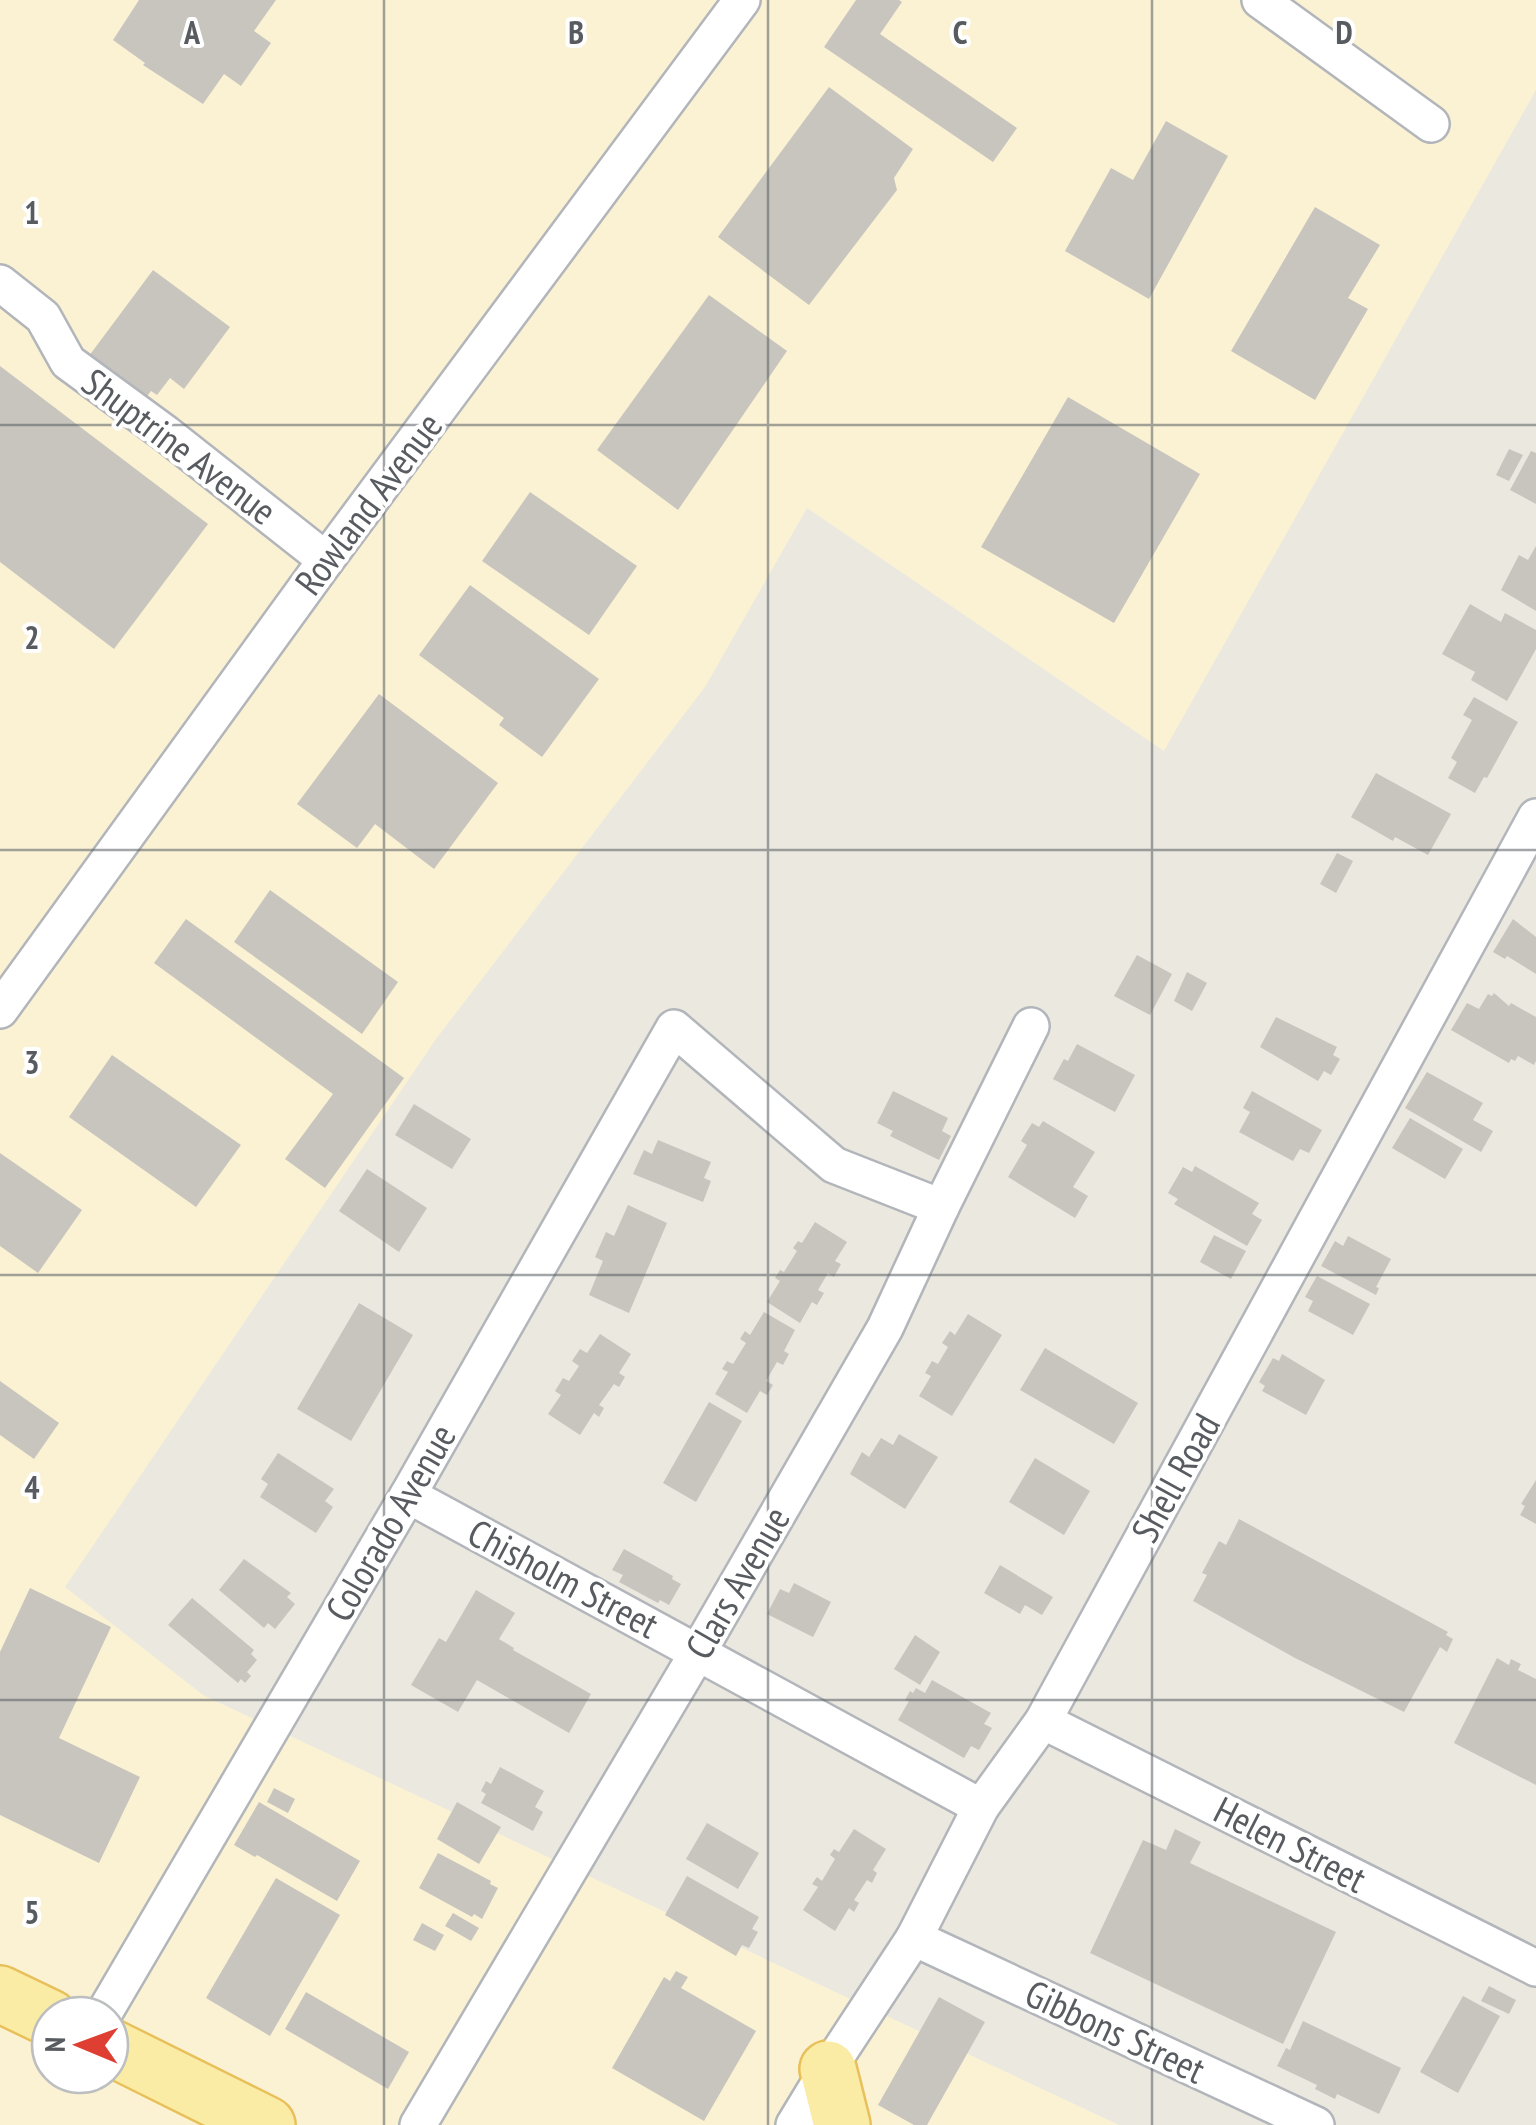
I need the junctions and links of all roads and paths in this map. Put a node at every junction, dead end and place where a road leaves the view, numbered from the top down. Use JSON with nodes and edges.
{"nodes":[{"id":1,"x":742,"y":0,"type":"edge"},
{"id":2,"x":1260,"y":0,"type":"edge"},
{"id":3,"x":1431,"y":124,"type":"dead end"},
{"id":4,"x":0,"y":282,"type":"edge"},
{"id":5,"x":326,"y":560,"type":"junction"},
{"id":6,"x":1536,"y":817,"type":"edge"},
{"id":7,"x":0,"y":1010,"type":"edge"},
{"id":8,"x":1031,"y":1026,"type":"dead end"},
{"id":9,"x":942,"y":1207,"type":"junction"},
{"id":10,"x":408,"y":1495,"type":"junction"},
{"id":11,"x":698,"y":1652,"type":"junction"},
{"id":12,"x":1043,"y":1721,"type":"junction"},
{"id":13,"x":981,"y":1807,"type":"junction"},
{"id":14,"x":914,"y":1938,"type":"junction"},
{"id":15,"x":1536,"y":1968,"type":"edge"},
{"id":16,"x":0,"y":1994,"type":"edge"},
{"id":17,"x":115,"y":1995,"type":"edge"},
{"id":18,"x":30,"y":2008,"type":"edge"},
{"id":19,"x":130,"y":2057,"type":"edge"},
{"id":20,"x":828,"y":2069,"type":"junction"},
{"id":21,"x":268,"y":2125,"type":"edge"},
{"id":22,"x":418,"y":2125,"type":"edge"},
{"id":23,"x":794,"y":2125,"type":"edge"},
{"id":24,"x":842,"y":2125,"type":"edge"},
{"id":25,"x":1316,"y":2125,"type":"edge"}],
"edges":[{"from":1,"to":5,"type":"street","name":"Rowland Avenue"},
{"from":2,"to":3,"type":"street"},
{"from":4,"to":5,"type":"street","name":"Shuptrine Avenue"},
{"from":5,"to":7,"type":"street","name":"Rowland Avenue"},
{"from":6,"to":12,"type":"street","name":"Shell Road"},
{"from":8,"to":9,"type":"street","name":"Clars Avenue"},
{"from":9,"to":10,"type":"street","name":"Colorado Avenue"},
{"from":9,"to":11,"type":"street","name":"Clars Avenue"},
{"from":10,"to":11,"type":"street","name":"Chisholm Street"},
{"from":10,"to":17,"type":"street","name":"Colorado Avenue"},
{"from":11,"to":13,"type":"street","name":"Chisholm Street"},
{"from":11,"to":22,"type":"street","name":"Clars Avenue"},
{"from":12,"to":13,"type":"street","name":"Shell Road"},
{"from":12,"to":15,"type":"street","name":"Helen Street"},
{"from":13,"to":14,"type":"street","name":"Shell Road"},
{"from":14,"to":20,"type":"street","name":"Shell Road"},
{"from":14,"to":25,"type":"street","name":"Gibbons Street"},
{"from":16,"to":18,"type":"main road"},
{"from":19,"to":21,"type":"main road"},
{"from":20,"to":23,"type":"street","name":"Shell Road"},
{"from":20,"to":24,"type":"main road"}]}
